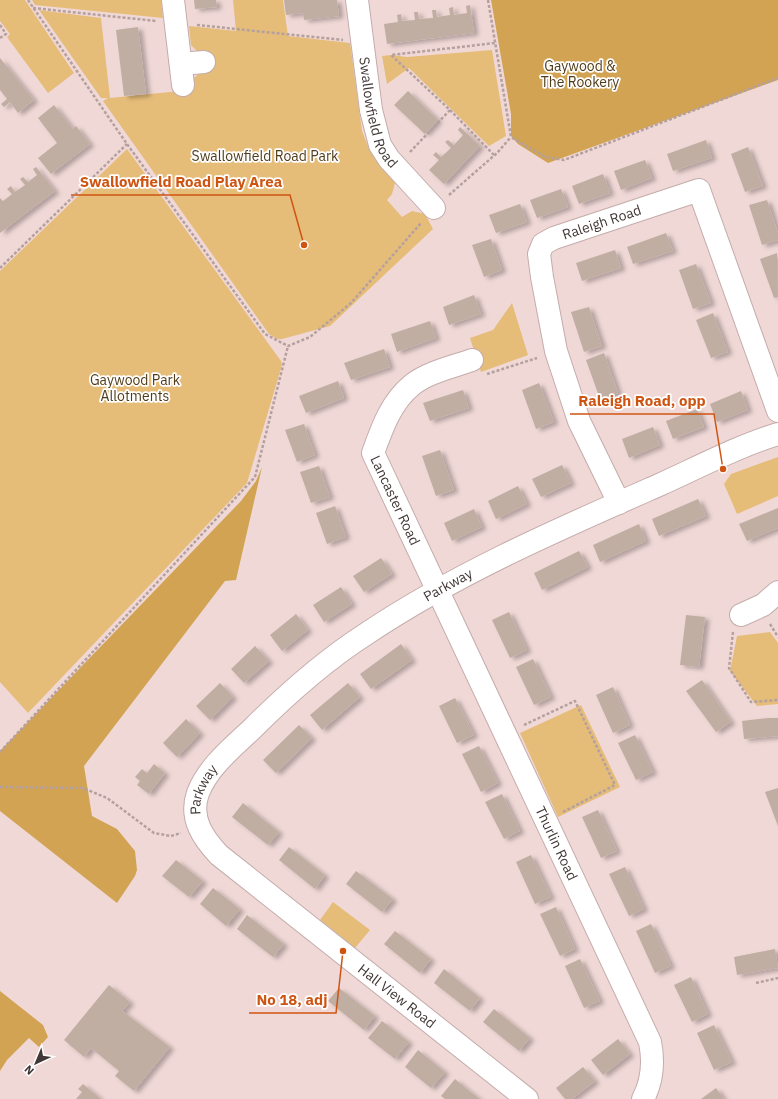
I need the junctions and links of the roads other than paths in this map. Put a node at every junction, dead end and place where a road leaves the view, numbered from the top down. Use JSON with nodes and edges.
{"nodes":[{"id":1,"x":172,"y":0,"type":"edge"},
{"id":2,"x":357,"y":0,"type":"edge"},
{"id":3,"x":204,"y":62,"type":"dead end"},
{"id":4,"x":434,"y":208,"type":"road end"},
{"id":5,"x":472,"y":360,"type":"road end"},
{"id":6,"x":778,"y":411,"type":"edge"},
{"id":7,"x":778,"y":434,"type":"edge"},
{"id":8,"x":619,"y":503,"type":"junction"},
{"id":9,"x":439,"y":590,"type":"junction"},
{"id":10,"x":778,"y":592,"type":"edge"},
{"id":11,"x":741,"y":614,"type":"road end"},
{"id":12,"x":198,"y":828,"type":"joint"},
{"id":13,"x":527,"y":1099,"type":"edge"},
{"id":14,"x":643,"y":1099,"type":"edge"}],
"edges":[{"from":1,"to":3,"type":"street"},
{"from":2,"to":4,"type":"street","name":"Swallowfield Road"},
{"from":5,"to":9,"type":"street","name":"Lancaster Road"},
{"from":6,"to":8,"type":"street","name":"Raleigh Road"},
{"from":7,"to":8,"type":"street","name":"Parkway"},
{"from":8,"to":9,"type":"street","name":"Parkway"},
{"from":9,"to":12,"type":"street","name":"Parkway"},
{"from":9,"to":14,"type":"street","name":"Thurlin Road"},
{"from":10,"to":11,"type":"street"},
{"from":12,"to":13,"type":"street","name":"Hall View Road"}]}
